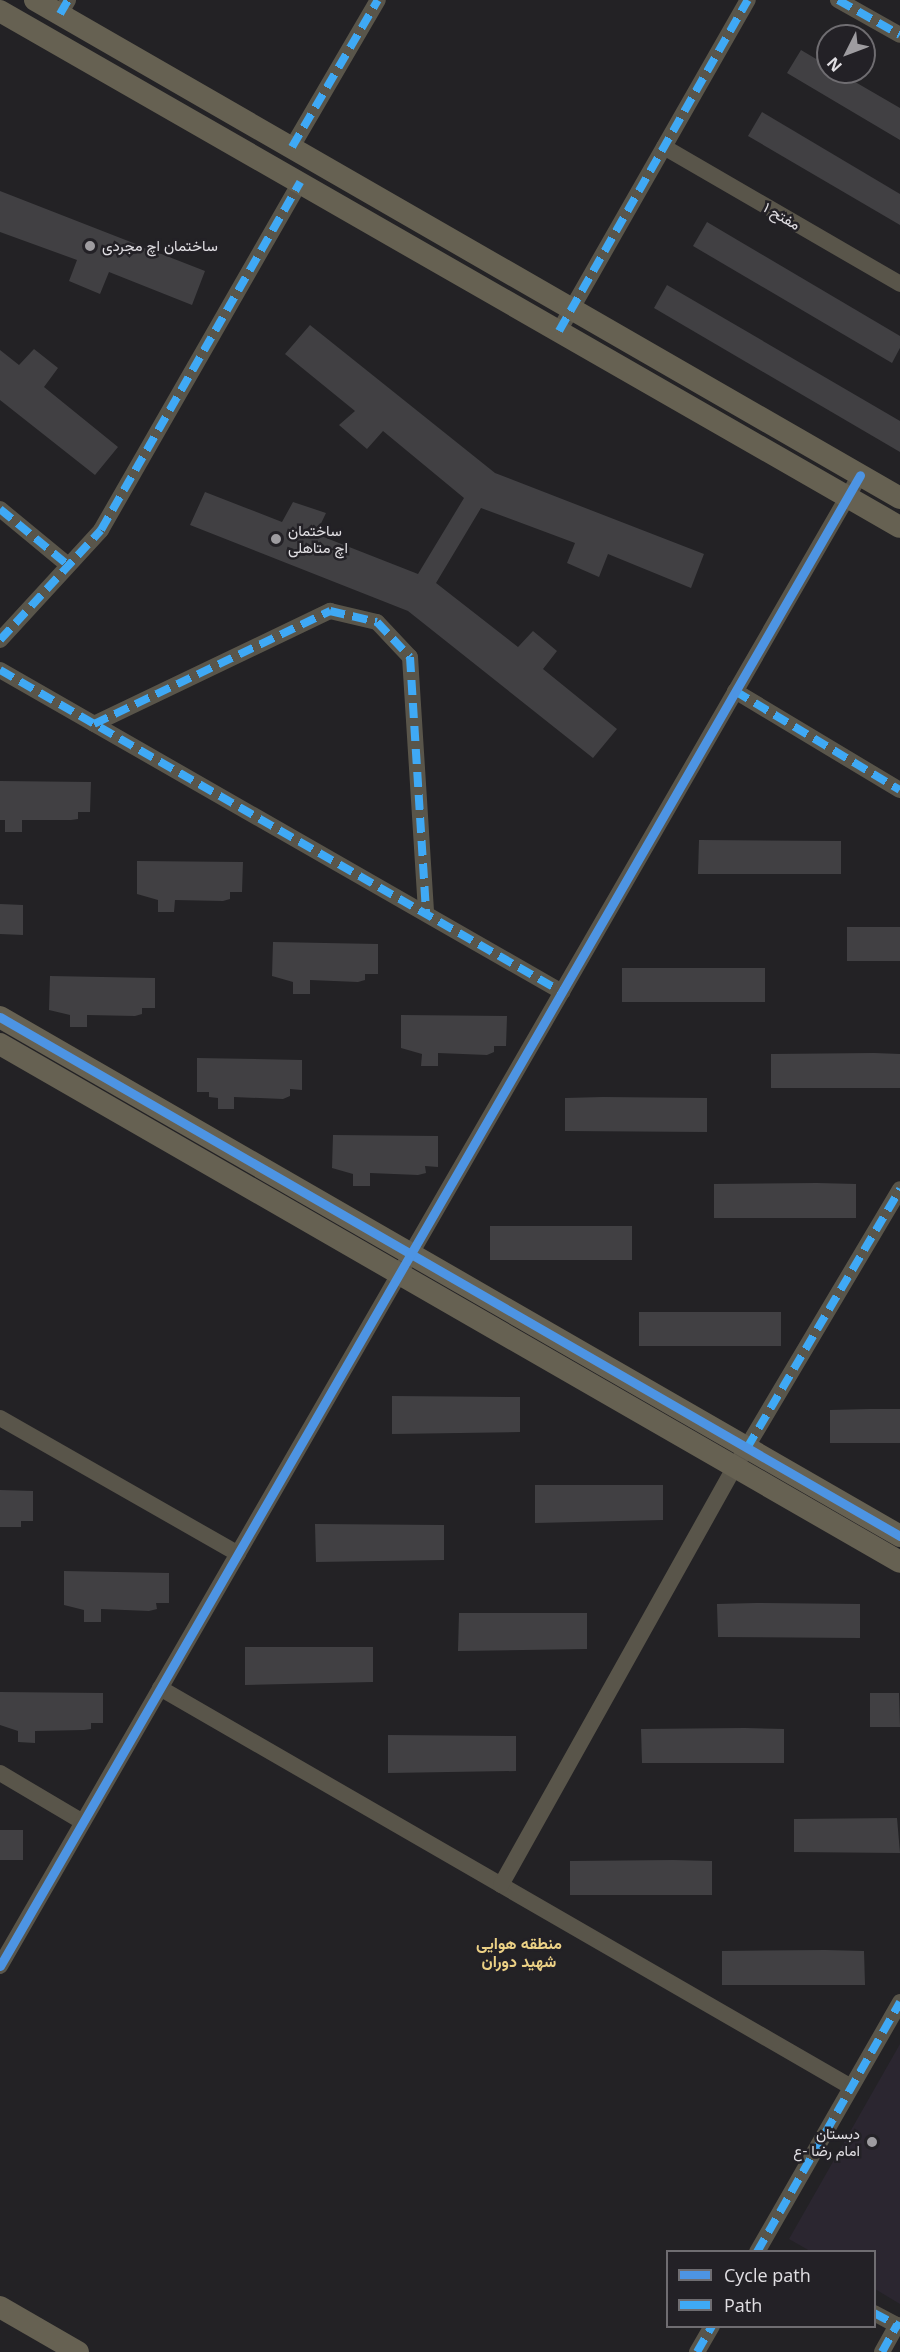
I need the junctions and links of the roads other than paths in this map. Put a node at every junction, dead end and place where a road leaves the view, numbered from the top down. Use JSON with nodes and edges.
{"nodes":[{"id":1,"x":35,"y":0,"type":"edge"},
{"id":2,"x":378,"y":0,"type":"edge"},
{"id":3,"x":748,"y":0,"type":"edge"},
{"id":4,"x":838,"y":0,"type":"edge"},
{"id":5,"x":64,"y":7,"type":"edge"},
{"id":6,"x":0,"y":10,"type":"edge"},
{"id":7,"x":900,"y":36,"type":"edge"},
{"id":8,"x":292,"y":147,"type":"junction"},
{"id":9,"x":664,"y":147,"type":"junction"},
{"id":10,"x":300,"y":182,"type":"junction"},
{"id":11,"x":900,"y":284,"type":"edge"},
{"id":12,"x":572,"y":308,"type":"junction"},
{"id":13,"x":559,"y":331,"type":"junction"},
{"id":14,"x":860,"y":475,"type":"junction"},
{"id":15,"x":848,"y":497,"type":"junction"},
{"id":16,"x":900,"y":498,"type":"edge"},
{"id":17,"x":0,"y":509,"type":"edge"},
{"id":18,"x":900,"y":527,"type":"edge"},
{"id":19,"x":68,"y":565,"type":"junction"},
{"id":20,"x":0,"y":640,"type":"edge"},
{"id":21,"x":0,"y":670,"type":"edge"},
{"id":22,"x":735,"y":692,"type":"junction"},
{"id":23,"x":94,"y":724,"type":"junction"},
{"id":24,"x":900,"y":790,"type":"edge"},
{"id":25,"x":426,"y":914,"type":"junction"},
{"id":26,"x":562,"y":992,"type":"junction"},
{"id":27,"x":2,"y":1023,"type":"edge"},
{"id":28,"x":0,"y":1044,"type":"edge"},
{"id":29,"x":900,"y":1189,"type":"edge"},
{"id":30,"x":411,"y":1254,"type":"junction"},
{"id":31,"x":399,"y":1274,"type":"junction"},
{"id":32,"x":0,"y":1418,"type":"edge"},
{"id":33,"x":741,"y":1458,"type":"junction"},
{"id":34,"x":900,"y":1536,"type":"edge"},
{"id":35,"x":238,"y":1554,"type":"junction"},
{"id":36,"x":900,"y":1562,"type":"edge"},
{"id":37,"x":160,"y":1688,"type":"junction"},
{"id":38,"x":0,"y":1773,"type":"edge"},
{"id":39,"x":83,"y":1822,"type":"junction"},
{"id":40,"x":501,"y":1885,"type":"junction"},
{"id":41,"x":0,"y":1966,"type":"edge"},
{"id":42,"x":900,"y":2002,"type":"edge"},
{"id":43,"x":851,"y":2087,"type":"junction"},
{"id":44,"x":762,"y":2250,"type":"edge"},
{"id":45,"x":0,"y":2307,"type":"edge"},
{"id":46,"x":876,"y":2314,"type":"edge"},
{"id":47,"x":898,"y":2326,"type":"edge"},
{"id":48,"x":711,"y":2328,"type":"edge"},
{"id":49,"x":78,"y":2352,"type":"edge"},
{"id":50,"x":697,"y":2352,"type":"edge"},
{"id":51,"x":882,"y":2352,"type":"edge"}],
"edges":[{"from":1,"to":5,"type":"street"},
{"from":2,"to":8,"type":"street"},
{"from":3,"to":9,"type":"street"},
{"from":4,"to":7,"type":"street"},
{"from":5,"to":8,"type":"street"},
{"from":6,"to":10,"type":"street"},
{"from":8,"to":12,"type":"street"},
{"from":9,"to":11,"type":"street","name":"مفتح ۱"},
{"from":9,"to":12,"type":"street"},
{"from":10,"to":13,"type":"street"},
{"from":10,"to":19,"type":"street"},
{"from":12,"to":13,"type":"street"},
{"from":12,"to":14,"type":"street"},
{"from":13,"to":15,"type":"street"},
{"from":14,"to":15,"type":"street"},
{"from":14,"to":16,"type":"street"},
{"from":15,"to":18,"type":"street"},
{"from":15,"to":22,"type":"street"},
{"from":17,"to":19,"type":"street"},
{"from":19,"to":20,"type":"street"},
{"from":21,"to":23,"type":"street"},
{"from":22,"to":24,"type":"street"},
{"from":22,"to":26,"type":"street"},
{"from":23,"to":25,"type":"street"},
{"from":23,"to":25,"type":"street"},
{"from":25,"to":26,"type":"street"},
{"from":26,"to":30,"type":"street"},
{"from":27,"to":30,"type":"street"},
{"from":28,"to":31,"type":"street"},
{"from":29,"to":33,"type":"street"},
{"from":30,"to":31,"type":"street"},
{"from":30,"to":33,"type":"street"},
{"from":31,"to":33,"type":"street"},
{"from":31,"to":35,"type":"street"},
{"from":32,"to":35,"type":"street"},
{"from":33,"to":34,"type":"street"},
{"from":33,"to":36,"type":"street"},
{"from":33,"to":40,"type":"street"},
{"from":35,"to":37,"type":"street"},
{"from":37,"to":39,"type":"street"},
{"from":37,"to":40,"type":"street"},
{"from":38,"to":39,"type":"street"},
{"from":39,"to":41,"type":"street"},
{"from":40,"to":43,"type":"street"},
{"from":42,"to":43,"type":"street"},
{"from":43,"to":44,"type":"street"},
{"from":45,"to":49,"type":"street"},
{"from":46,"to":47,"type":"street"},
{"from":47,"to":51,"type":"street"},
{"from":48,"to":50,"type":"street"}]}
